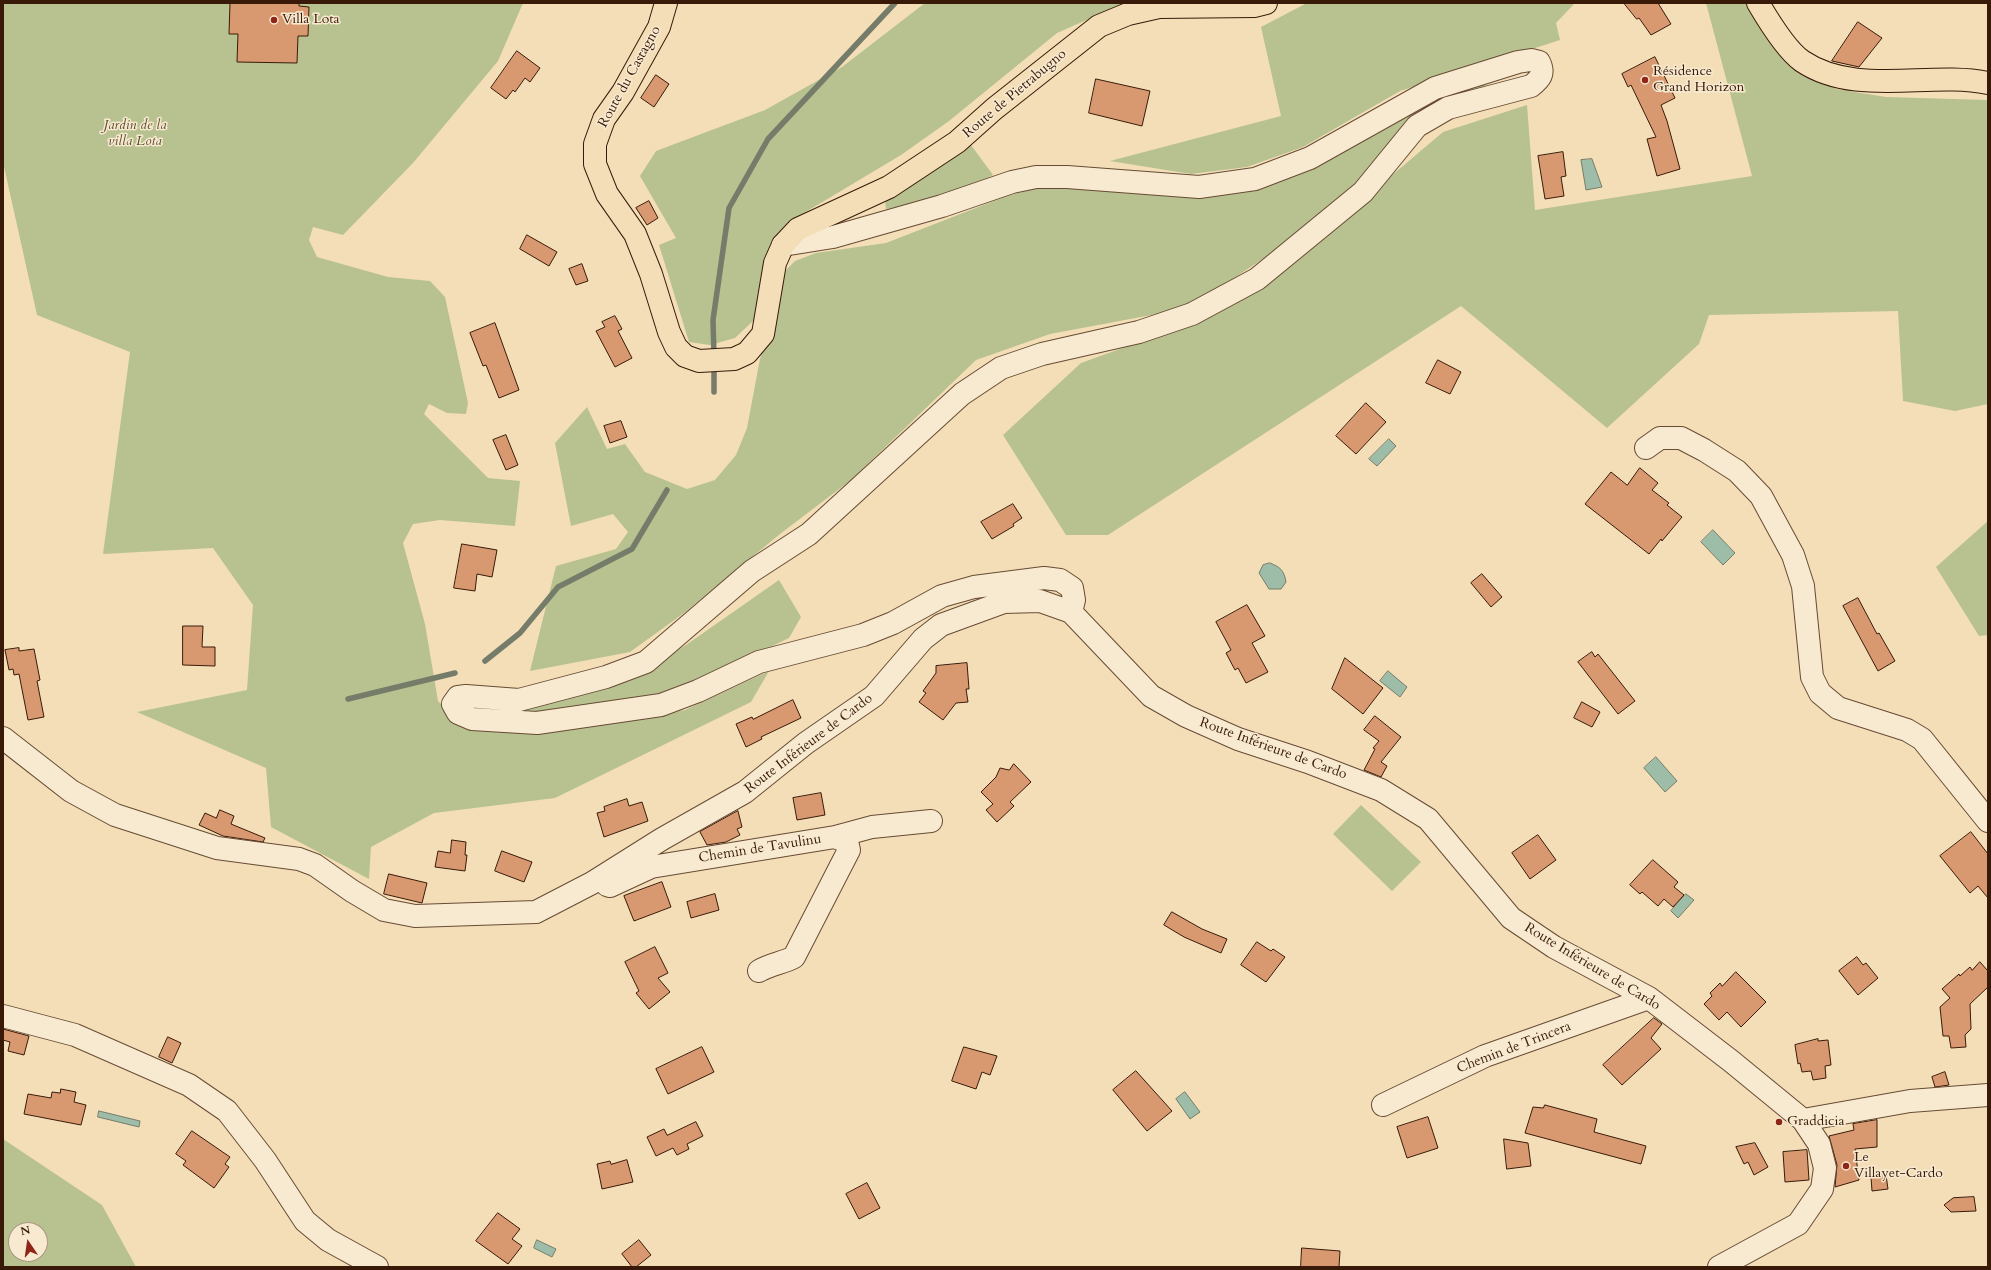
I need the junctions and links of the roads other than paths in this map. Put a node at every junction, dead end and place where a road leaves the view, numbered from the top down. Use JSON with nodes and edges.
{"nodes":[{"id":1,"x":666,"y":3,"type":"edge"},
{"id":2,"x":1266,"y":3,"type":"edge"},
{"id":3,"x":1758,"y":3,"type":"edge"},
{"id":4,"x":1988,"y":83,"type":"edge"},
{"id":5,"x":783,"y":245,"type":"junction"},
{"id":6,"x":1646,"y":448,"type":"dead end"},
{"id":7,"x":1071,"y":612,"type":"junction"},
{"id":8,"x":3,"y":738,"type":"edge"},
{"id":9,"x":931,"y":821,"type":"dead end"},
{"id":10,"x":1988,"y":822,"type":"edge"},
{"id":11,"x":835,"y":837,"type":"junction"},
{"id":12,"x":592,"y":883,"type":"junction"},
{"id":13,"x":758,"y":971,"type":"dead end"},
{"id":14,"x":1649,"y":998,"type":"junction"},
{"id":15,"x":3,"y":1016,"type":"edge"},
{"id":16,"x":1988,"y":1095,"type":"edge"},
{"id":17,"x":1383,"y":1105,"type":"dead end"},
{"id":18,"x":1804,"y":1120,"type":"junction"},
{"id":19,"x":377,"y":1267,"type":"edge"},
{"id":20,"x":1719,"y":1267,"type":"edge"}],
"edges":[{"from":1,"to":5,"type":"main road","name":"Route du Castagno"},
{"from":2,"to":5,"type":"main road","name":"Route de Pietrabugno"},
{"from":3,"to":4,"type":"main road"},
{"from":5,"to":7,"type":"street"},
{"from":6,"to":10,"type":"street"},
{"from":7,"to":12,"type":"street","name":"Route Inférieure de Cardo"},
{"from":7,"to":14,"type":"street","name":"Route Inférieure de Cardo"},
{"from":8,"to":12,"type":"street","name":"Route Inférieure de Cardo"},
{"from":9,"to":11,"type":"street","name":"Chemin de Tavulinu"},
{"from":11,"to":12,"type":"street","name":"Chemin de Tavulinu"},
{"from":11,"to":13,"type":"street"},
{"from":14,"to":17,"type":"street","name":"Chemin de Trincera"},
{"from":14,"to":18,"type":"street","name":"Route Inférieure de Cardo"},
{"from":15,"to":19,"type":"street"},
{"from":16,"to":18,"type":"street"},
{"from":18,"to":20,"type":"street","name":"Route Inférieure de Cardo"}]}
